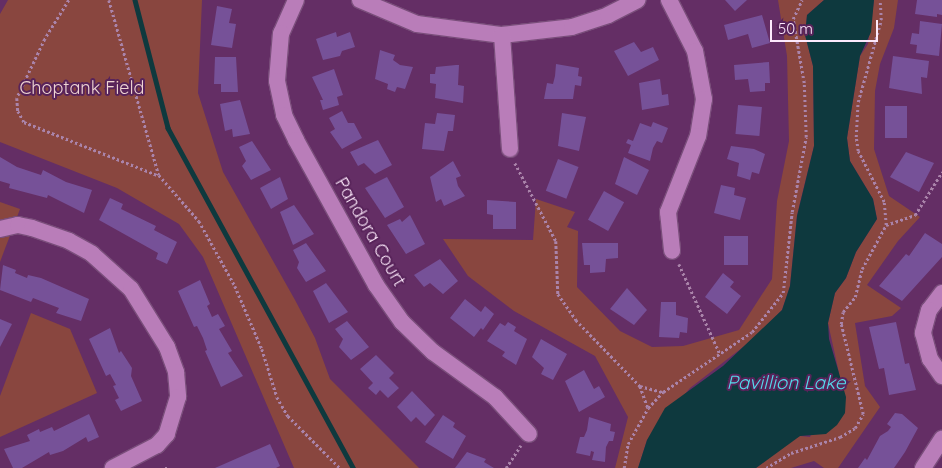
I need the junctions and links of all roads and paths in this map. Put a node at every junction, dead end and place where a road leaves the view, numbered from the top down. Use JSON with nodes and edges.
{"nodes":[{"id":1,"x":70,"y":0,"type":"edge"},
{"id":2,"x":109,"y":0,"type":"edge"},
{"id":3,"x":296,"y":0,"type":"edge"},
{"id":4,"x":360,"y":0,"type":"edge"},
{"id":5,"x":638,"y":0,"type":"edge"},
{"id":6,"x":670,"y":0,"type":"edge"},
{"id":7,"x":802,"y":0,"type":"edge"},
{"id":8,"x":880,"y":0,"type":"edge"},
{"id":9,"x":502,"y":35,"type":"junction"},
{"id":10,"x":510,"y":149,"type":"joint"},
{"id":11,"x":942,"y":172,"type":"edge"},
{"id":12,"x":158,"y":175,"type":"junction"},
{"id":13,"x":886,"y":225,"type":"junction"},
{"id":14,"x":0,"y":229,"type":"edge"},
{"id":15,"x":672,"y":251,"type":"joint"},
{"id":16,"x":942,"y":294,"type":"edge"},
{"id":17,"x":720,"y":354,"type":"junction"},
{"id":18,"x":942,"y":376,"type":"edge"},
{"id":19,"x":640,"y":386,"type":"junction"},
{"id":20,"x":663,"y":392,"type":"junction"},
{"id":21,"x":648,"y":408,"type":"junction"},
{"id":22,"x":528,"y":434,"type":"joint"},
{"id":23,"x":942,"y":439,"type":"edge"},
{"id":24,"x":113,"y":468,"type":"edge"},
{"id":25,"x":165,"y":468,"type":"edge"},
{"id":26,"x":170,"y":468,"type":"edge"},
{"id":27,"x":340,"y":468,"type":"edge"},
{"id":28,"x":506,"y":468,"type":"edge"},
{"id":29,"x":624,"y":468,"type":"edge"},
{"id":30,"x":766,"y":468,"type":"edge"},
{"id":31,"x":923,"y":468,"type":"edge"}],
"edges":[{"from":1,"to":12,"type":"path"},
{"from":2,"to":12,"type":"path"},
{"from":3,"to":22,"type":"street","name":"Pandora Court"},
{"from":4,"to":9,"type":"street"},
{"from":5,"to":9,"type":"street"},
{"from":6,"to":15,"type":"street"},
{"from":7,"to":17,"type":"path"},
{"from":8,"to":13,"type":"path"},
{"from":9,"to":10,"type":"street"},
{"from":10,"to":19,"type":"path"},
{"from":11,"to":13,"type":"path"},
{"from":12,"to":27,"type":"path"},
{"from":13,"to":30,"type":"path"},
{"from":14,"to":24,"type":"street"},
{"from":15,"to":17,"type":"path"},
{"from":16,"to":18,"type":"street"},
{"from":17,"to":20,"type":"path"},
{"from":19,"to":20,"type":"path"},
{"from":19,"to":21,"type":"path"},
{"from":20,"to":21,"type":"path"},
{"from":21,"to":29,"type":"path"},
{"from":22,"to":28,"type":"path"},
{"from":23,"to":31,"type":"street"},
{"from":25,"to":26,"type":"path"}]}
